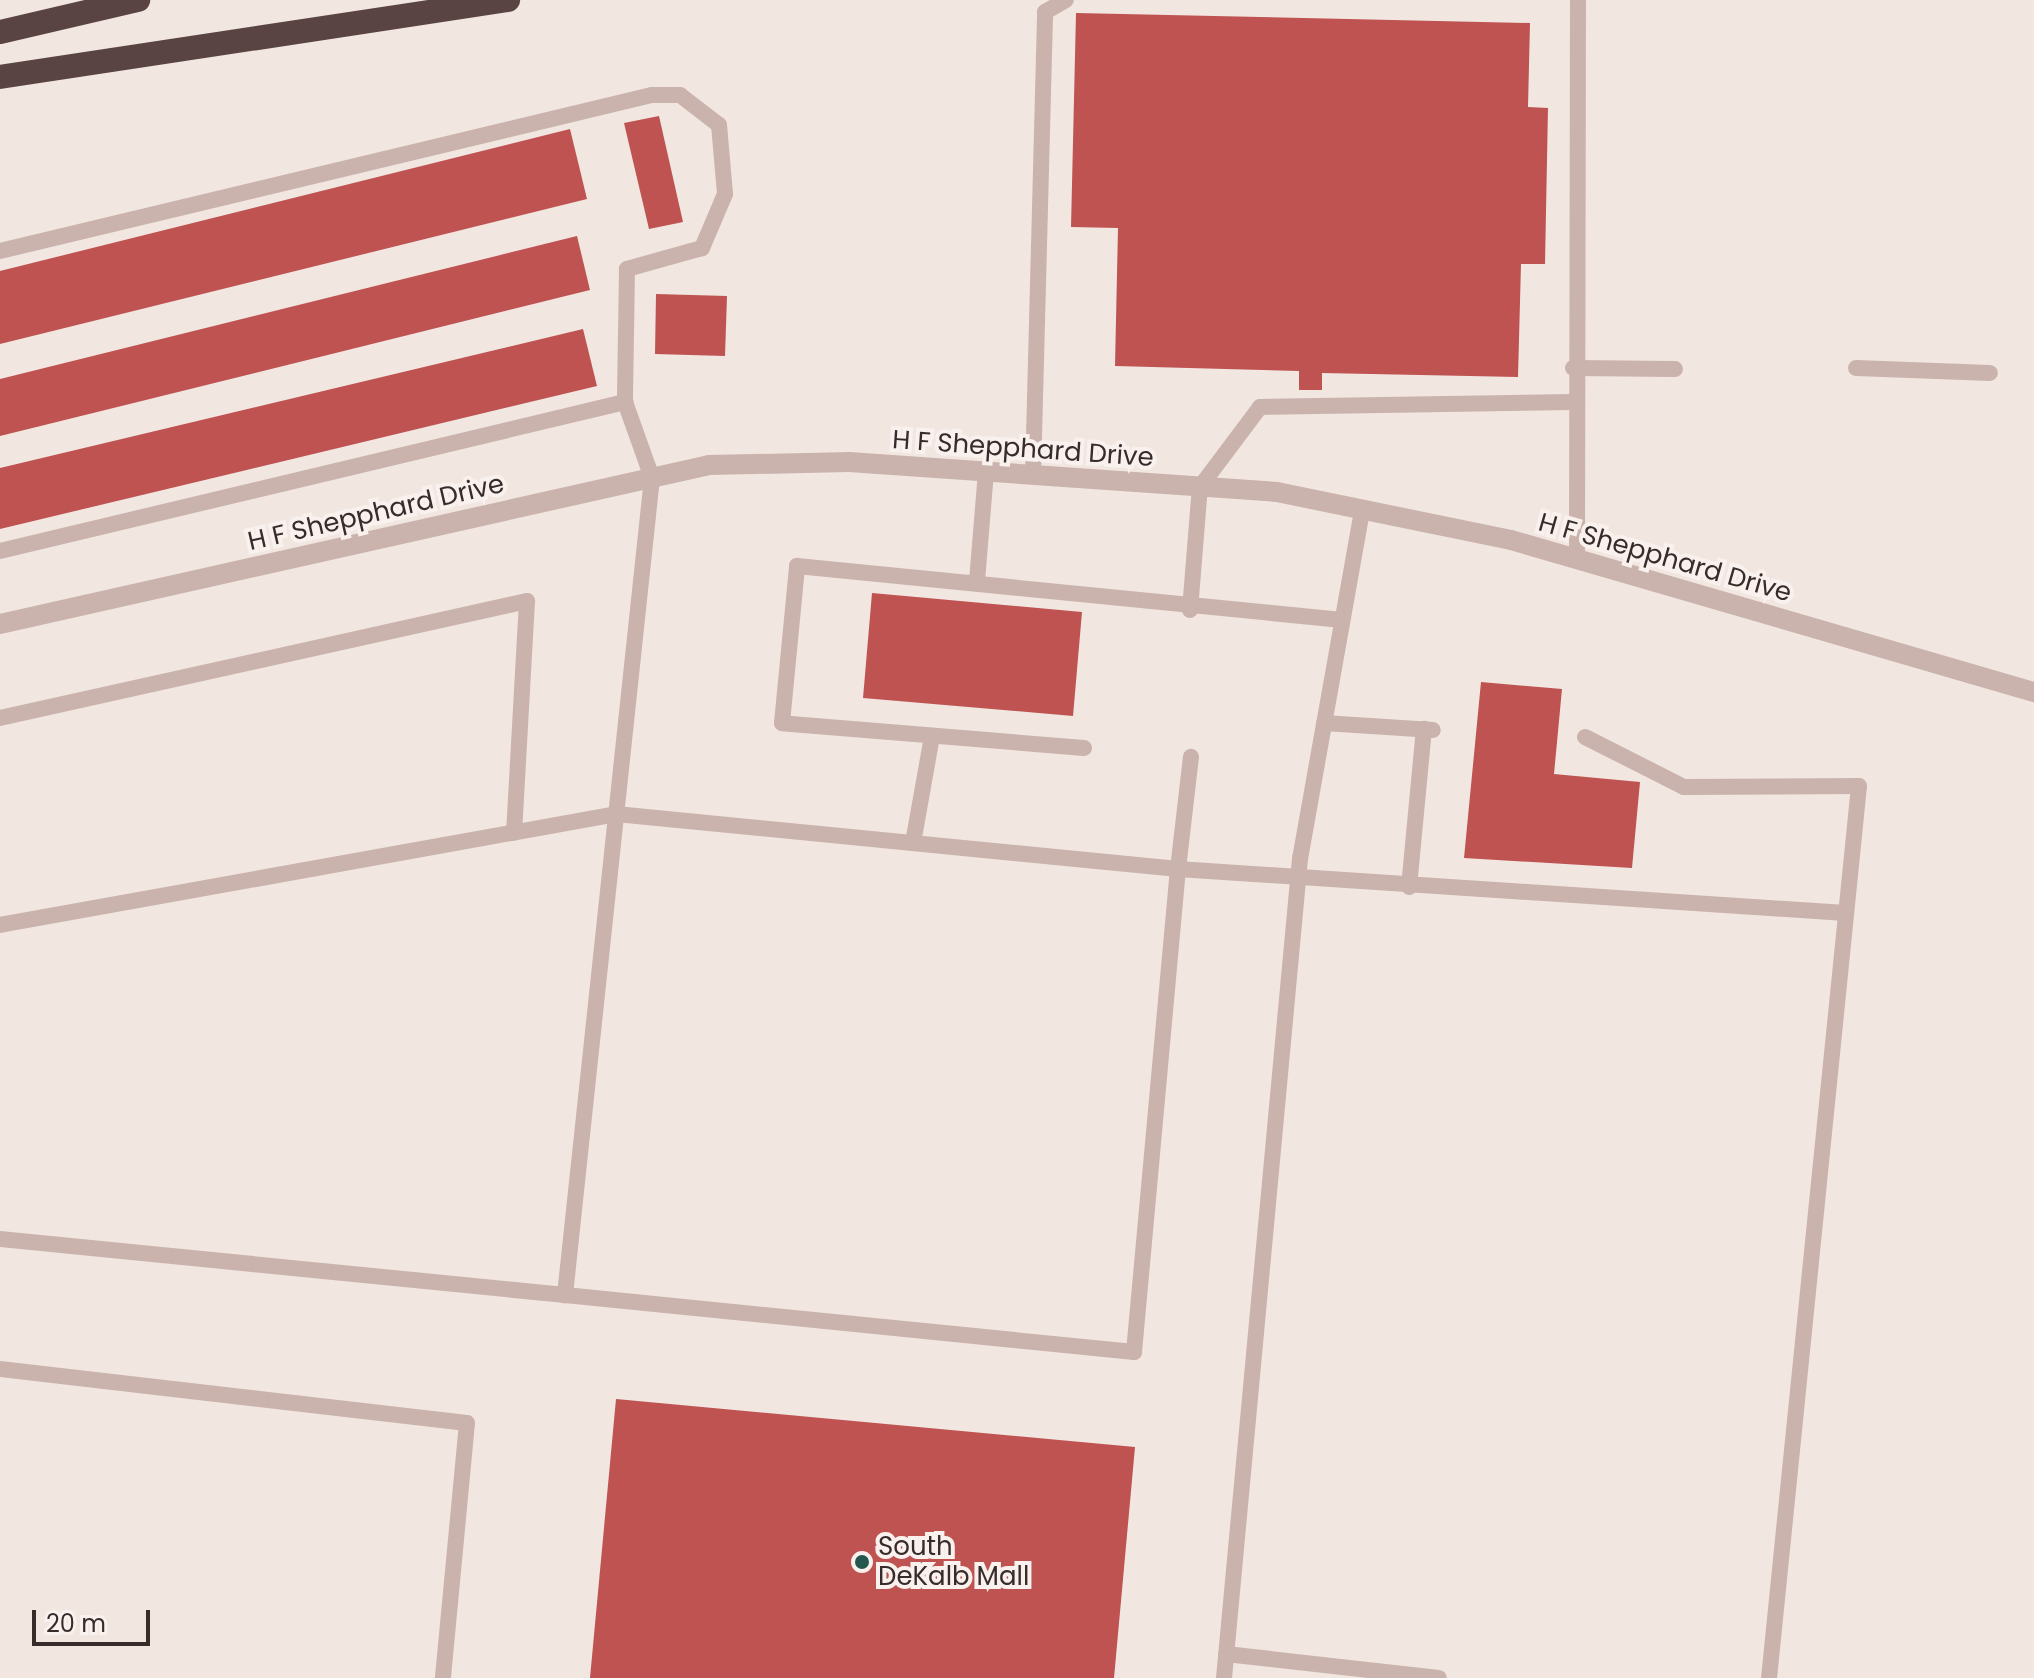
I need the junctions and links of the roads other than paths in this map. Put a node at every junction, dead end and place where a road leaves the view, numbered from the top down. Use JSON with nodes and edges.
{"nodes":[{"id":1,"x":138,"y":0,"type":"edge"},
{"id":2,"x":508,"y":0,"type":"edge"},
{"id":3,"x":1066,"y":0,"type":"edge"},
{"id":4,"x":1578,"y":0,"type":"edge"},
{"id":5,"x":0,"y":32,"type":"edge"},
{"id":6,"x":0,"y":77,"type":"edge"},
{"id":7,"x":0,"y":251,"type":"edge"},
{"id":8,"x":1573,"y":368,"type":"junction"},
{"id":9,"x":1856,"y":368,"type":"dead end"},
{"id":10,"x":1675,"y":369,"type":"dead end"},
{"id":11,"x":1990,"y":373,"type":"dead end"},
{"id":12,"x":625,"y":402,"type":"junction"},
{"id":13,"x":1574,"y":402,"type":"junction"},
{"id":14,"x":986,"y":472,"type":"junction"},
{"id":15,"x":1033,"y":475,"type":"junction"},
{"id":16,"x":652,"y":478,"type":"junction"},
{"id":17,"x":1200,"y":487,"type":"junction"},
{"id":18,"x":1362,"y":510,"type":"junction"},
{"id":19,"x":0,"y":551,"type":"edge"},
{"id":20,"x":1577,"y":560,"type":"junction"},
{"id":21,"x":977,"y":581,"type":"junction"},
{"id":22,"x":1190,"y":610,"type":"junction"},
{"id":23,"x":1342,"y":620,"type":"junction"},
{"id":24,"x":0,"y":624,"type":"edge"},
{"id":25,"x":2034,"y":692,"type":"edge"},
{"id":26,"x":0,"y":718,"type":"edge"},
{"id":27,"x":1324,"y":723,"type":"junction"},
{"id":28,"x":932,"y":736,"type":"junction"},
{"id":29,"x":1585,"y":737,"type":"dead end"},
{"id":30,"x":1084,"y":748,"type":"dead end"},
{"id":31,"x":1191,"y":757,"type":"dead end"},
{"id":32,"x":616,"y":814,"type":"junction"},
{"id":33,"x":514,"y":833,"type":"junction"},
{"id":34,"x":913,"y":843,"type":"junction"},
{"id":35,"x":1178,"y":869,"type":"junction"},
{"id":36,"x":1298,"y":880,"type":"junction"},
{"id":37,"x":1409,"y":887,"type":"junction"},
{"id":38,"x":1846,"y":913,"type":"junction"},
{"id":39,"x":0,"y":925,"type":"edge"},
{"id":40,"x":0,"y":1239,"type":"edge"},
{"id":41,"x":565,"y":1295,"type":"junction"},
{"id":42,"x":0,"y":1369,"type":"edge"},
{"id":43,"x":1226,"y":1654,"type":"junction"},
{"id":44,"x":443,"y":1678,"type":"edge"},
{"id":45,"x":1224,"y":1678,"type":"edge"},
{"id":46,"x":1439,"y":1678,"type":"edge"},
{"id":47,"x":1769,"y":1678,"type":"edge"}],
"edges":[{"from":1,"to":5,"type":"highway"},
{"from":2,"to":6,"type":"highway"},
{"from":3,"to":15,"type":"lane"},
{"from":4,"to":8,"type":"lane"},
{"from":7,"to":12,"type":"lane"},
{"from":8,"to":10,"type":"lane"},
{"from":8,"to":13,"type":"lane"},
{"from":9,"to":11,"type":"lane"},
{"from":12,"to":16,"type":"lane"},
{"from":12,"to":19,"type":"lane"},
{"from":13,"to":17,"type":"lane"},
{"from":13,"to":20,"type":"lane"},
{"from":14,"to":15,"type":"street","name":"H F Shepphard Drive"},
{"from":14,"to":16,"type":"street","name":"H F Shepphard Drive"},
{"from":14,"to":21,"type":"lane"},
{"from":15,"to":17,"type":"street","name":"H F Shepphard Drive"},
{"from":16,"to":24,"type":"street","name":"H F Shepphard Drive"},
{"from":16,"to":32,"type":"lane"},
{"from":17,"to":18,"type":"street","name":"H F Shepphard Drive"},
{"from":17,"to":22,"type":"lane"},
{"from":18,"to":20,"type":"street","name":"H F Shepphard Drive"},
{"from":18,"to":23,"type":"lane"},
{"from":20,"to":25,"type":"street","name":"H F Shepphard Drive"},
{"from":21,"to":22,"type":"lane"},
{"from":21,"to":28,"type":"lane"},
{"from":22,"to":23,"type":"lane"},
{"from":23,"to":27,"type":"lane"},
{"from":26,"to":33,"type":"lane"},
{"from":27,"to":36,"type":"lane"},
{"from":27,"to":37,"type":"lane"},
{"from":28,"to":30,"type":"lane"},
{"from":28,"to":34,"type":"lane"},
{"from":29,"to":38,"type":"lane"},
{"from":31,"to":35,"type":"lane"},
{"from":32,"to":33,"type":"lane"},
{"from":32,"to":34,"type":"lane"},
{"from":32,"to":41,"type":"lane"},
{"from":33,"to":39,"type":"lane"},
{"from":34,"to":35,"type":"lane"},
{"from":35,"to":36,"type":"lane"},
{"from":35,"to":41,"type":"lane"},
{"from":36,"to":37,"type":"lane"},
{"from":36,"to":43,"type":"lane"},
{"from":37,"to":38,"type":"lane"},
{"from":38,"to":47,"type":"lane"},
{"from":40,"to":41,"type":"lane"},
{"from":42,"to":44,"type":"lane"},
{"from":43,"to":45,"type":"lane"},
{"from":43,"to":46,"type":"lane"}]}
